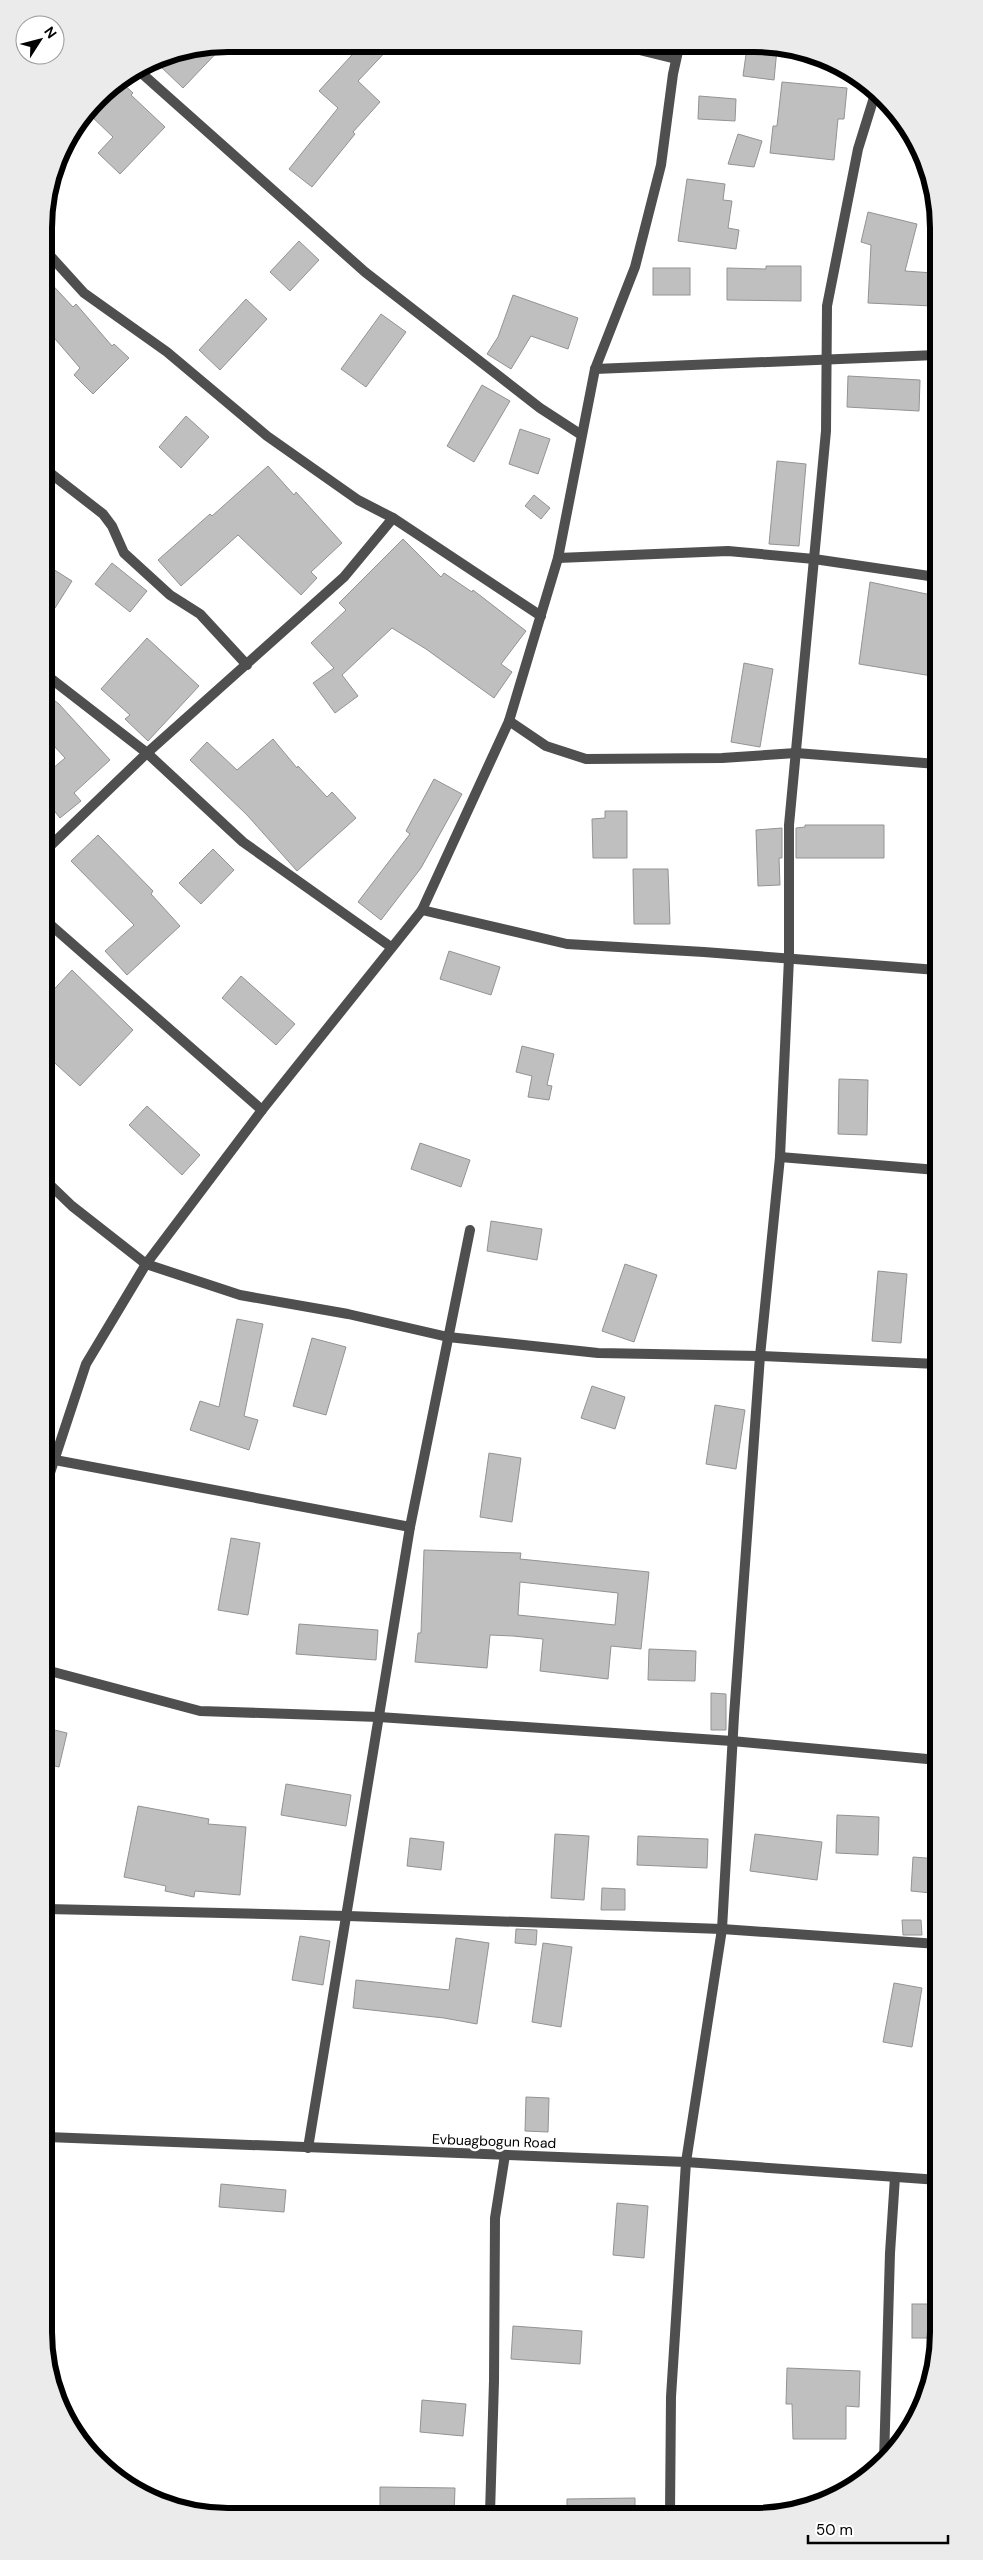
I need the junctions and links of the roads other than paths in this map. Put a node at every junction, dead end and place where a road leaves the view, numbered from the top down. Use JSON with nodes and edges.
{"nodes":[{"id":1,"x":648,"y":52,"type":"edge"},
{"id":2,"x":678,"y":52,"type":"edge"},
{"id":3,"x":676,"y":59,"type":"junction"},
{"id":4,"x":143,"y":74,"type":"edge"},
{"id":5,"x":874,"y":99,"type":"edge"},
{"id":6,"x":53,"y":259,"type":"edge"},
{"id":7,"x":930,"y":355,"type":"edge"},
{"id":8,"x":827,"y":359,"type":"junction"},
{"id":9,"x":595,"y":369,"type":"junction"},
{"id":10,"x":580,"y":434,"type":"junction"},
{"id":11,"x":53,"y":476,"type":"edge"},
{"id":12,"x":393,"y":518,"type":"junction"},
{"id":13,"x":558,"y":558,"type":"junction"},
{"id":14,"x":814,"y":558,"type":"junction"},
{"id":15,"x":930,"y":576,"type":"edge"},
{"id":16,"x":541,"y":616,"type":"junction"},
{"id":17,"x":247,"y":665,"type":"junction"},
{"id":18,"x":53,"y":680,"type":"edge"},
{"id":19,"x":509,"y":722,"type":"junction"},
{"id":20,"x":147,"y":753,"type":"junction"},
{"id":21,"x":796,"y":753,"type":"junction"},
{"id":22,"x":930,"y":764,"type":"edge"},
{"id":23,"x":53,"y":844,"type":"edge"},
{"id":24,"x":422,"y":910,"type":"junction"},
{"id":25,"x":53,"y":927,"type":"edge"},
{"id":26,"x":391,"y":947,"type":"junction"},
{"id":27,"x":789,"y":958,"type":"junction"},
{"id":28,"x":930,"y":969,"type":"edge"},
{"id":29,"x":262,"y":1110,"type":"junction"},
{"id":30,"x":780,"y":1157,"type":"junction"},
{"id":31,"x":930,"y":1169,"type":"edge"},
{"id":32,"x":53,"y":1187,"type":"edge"},
{"id":33,"x":470,"y":1230,"type":"dead end"},
{"id":34,"x":146,"y":1264,"type":"junction"},
{"id":35,"x":448,"y":1337,"type":"junction"},
{"id":36,"x":760,"y":1356,"type":"junction"},
{"id":37,"x":930,"y":1364,"type":"edge"},
{"id":38,"x":55,"y":1460,"type":"junction"},
{"id":39,"x":52,"y":1467,"type":"edge"},
{"id":40,"x":410,"y":1527,"type":"junction"},
{"id":41,"x":52,"y":1672,"type":"edge"},
{"id":42,"x":380,"y":1717,"type":"junction"},
{"id":43,"x":732,"y":1741,"type":"junction"},
{"id":44,"x":930,"y":1759,"type":"edge"},
{"id":45,"x":52,"y":1909,"type":"edge"},
{"id":46,"x":348,"y":1916,"type":"junction"},
{"id":47,"x":722,"y":1929,"type":"junction"},
{"id":48,"x":930,"y":1943,"type":"edge"},
{"id":49,"x":52,"y":2137,"type":"edge"},
{"id":50,"x":308,"y":2148,"type":"junction"},
{"id":51,"x":505,"y":2155,"type":"junction"},
{"id":52,"x":686,"y":2162,"type":"junction"},
{"id":53,"x":895,"y":2177,"type":"junction"},
{"id":54,"x":930,"y":2179,"type":"edge"},
{"id":55,"x":884,"y":2451,"type":"edge"},
{"id":56,"x":490,"y":2508,"type":"edge"},
{"id":57,"x":670,"y":2508,"type":"edge"}],
"edges":[{"from":1,"to":3,"type":"street"},
{"from":2,"to":3,"type":"street"},
{"from":3,"to":9,"type":"street"},
{"from":4,"to":10,"type":"street"},
{"from":5,"to":8,"type":"street"},
{"from":6,"to":12,"type":"street"},
{"from":7,"to":8,"type":"street"},
{"from":8,"to":9,"type":"street"},
{"from":8,"to":14,"type":"street"},
{"from":9,"to":10,"type":"street"},
{"from":10,"to":13,"type":"street"},
{"from":11,"to":17,"type":"street"},
{"from":12,"to":16,"type":"street"},
{"from":12,"to":17,"type":"street"},
{"from":13,"to":14,"type":"street"},
{"from":13,"to":16,"type":"street"},
{"from":14,"to":15,"type":"street"},
{"from":14,"to":21,"type":"street"},
{"from":16,"to":19,"type":"street"},
{"from":17,"to":20,"type":"street"},
{"from":18,"to":20,"type":"street"},
{"from":19,"to":21,"type":"street"},
{"from":19,"to":24,"type":"street"},
{"from":20,"to":23,"type":"street"},
{"from":20,"to":26,"type":"street"},
{"from":21,"to":22,"type":"street"},
{"from":21,"to":27,"type":"street"},
{"from":24,"to":26,"type":"street"},
{"from":24,"to":27,"type":"street"},
{"from":25,"to":29,"type":"street"},
{"from":26,"to":29,"type":"street"},
{"from":27,"to":28,"type":"street"},
{"from":27,"to":30,"type":"street"},
{"from":29,"to":34,"type":"street"},
{"from":30,"to":31,"type":"street"},
{"from":30,"to":36,"type":"street"},
{"from":32,"to":34,"type":"street"},
{"from":33,"to":35,"type":"street"},
{"from":34,"to":35,"type":"street"},
{"from":34,"to":38,"type":"street"},
{"from":35,"to":36,"type":"street"},
{"from":35,"to":40,"type":"street"},
{"from":36,"to":37,"type":"street"},
{"from":36,"to":43,"type":"street"},
{"from":38,"to":39,"type":"street"},
{"from":38,"to":40,"type":"street"},
{"from":40,"to":42,"type":"street"},
{"from":41,"to":42,"type":"street"},
{"from":42,"to":43,"type":"street"},
{"from":42,"to":46,"type":"street"},
{"from":43,"to":44,"type":"street"},
{"from":43,"to":47,"type":"street"},
{"from":45,"to":46,"type":"street"},
{"from":46,"to":47,"type":"street"},
{"from":46,"to":50,"type":"street"},
{"from":47,"to":48,"type":"street"},
{"from":47,"to":52,"type":"street"},
{"from":49,"to":50,"type":"street","name":"Evbuagbogun Road"},
{"from":50,"to":51,"type":"street","name":"Evbuagbogun Road"},
{"from":51,"to":52,"type":"street","name":"Evbuagbogun Road"},
{"from":51,"to":56,"type":"street"},
{"from":52,"to":53,"type":"street","name":"Evbuagbogun Road"},
{"from":52,"to":57,"type":"street"},
{"from":53,"to":54,"type":"street","name":"Evbuagbogun Road"},
{"from":53,"to":55,"type":"street"}]}
